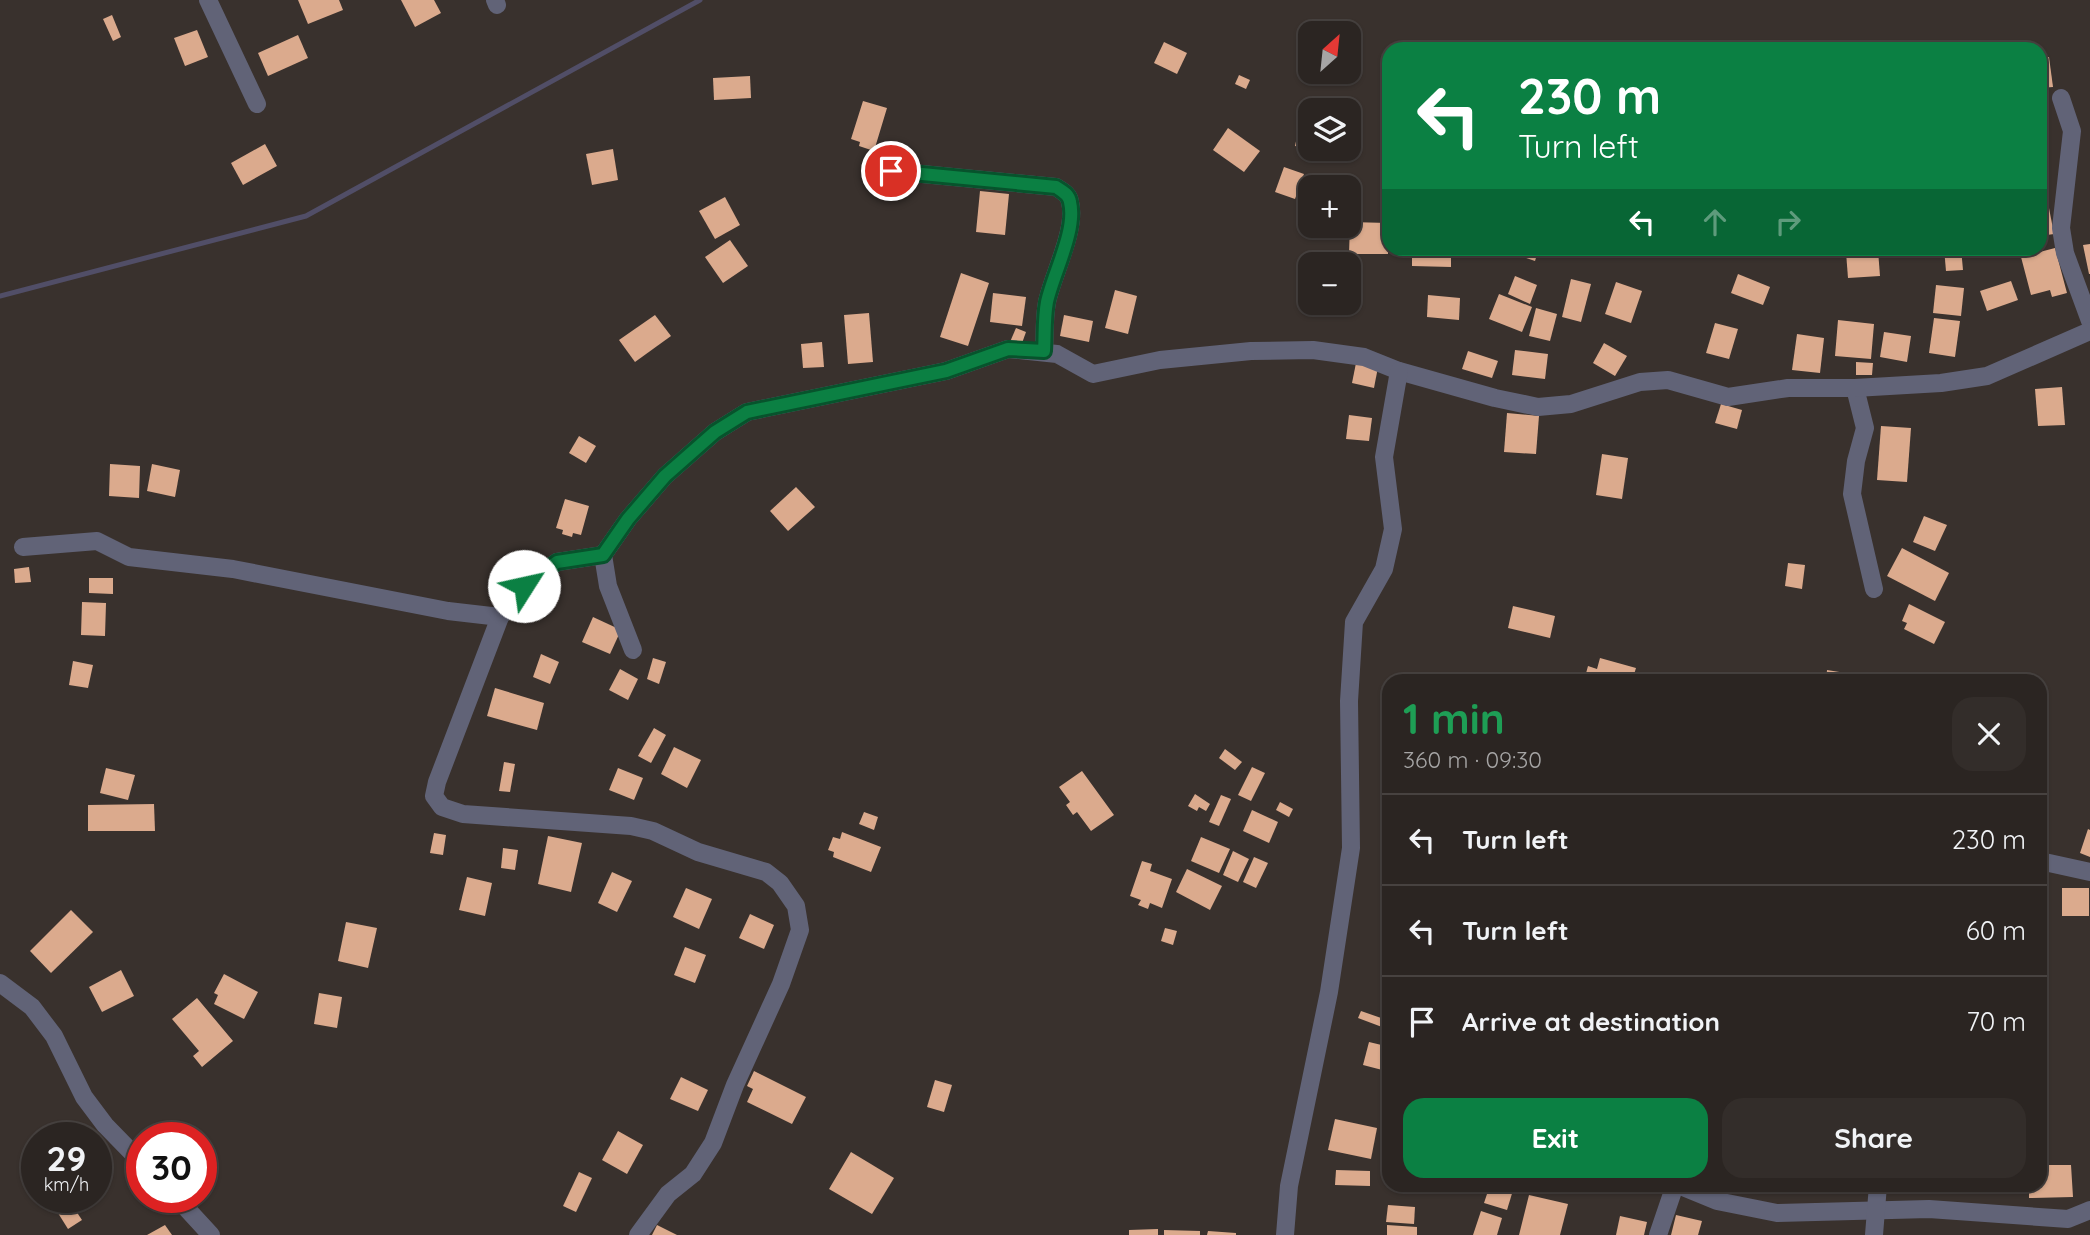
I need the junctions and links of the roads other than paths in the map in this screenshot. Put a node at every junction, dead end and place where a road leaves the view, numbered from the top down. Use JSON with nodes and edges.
{"nodes":[{"id":1,"x":208,"y":0,"type":"edge"},
{"id":2,"x":2061,"y":98,"type":"dead end"},
{"id":3,"x":257,"y":104,"type":"dead end"},
{"id":4,"x":891,"y":171,"type":"dead end"},
{"id":5,"x":2090,"y":321,"type":"edge"},
{"id":6,"x":2090,"y":331,"type":"edge"},
{"id":7,"x":1044,"y":351,"type":"junction"},
{"id":8,"x":1399,"y":370,"type":"junction"},
{"id":9,"x":1855,"y":388,"type":"junction"},
{"id":10,"x":23,"y":547,"type":"dead end"},
{"id":11,"x":603,"y":555,"type":"junction"},
{"id":12,"x":1874,"y":589,"type":"dead end"},
{"id":13,"x":500,"y":617,"type":"junction"},
{"id":14,"x":633,"y":650,"type":"dead end"},
{"id":15,"x":2047,"y":863,"type":"edge"},
{"id":16,"x":2090,"y":872,"type":"edge"},
{"id":17,"x":0,"y":983,"type":"edge"},
{"id":18,"x":126,"y":1147,"type":"edge"},
{"id":19,"x":1673,"y":1192,"type":"edge"},
{"id":20,"x":1694,"y":1192,"type":"edge"},
{"id":21,"x":1877,"y":1192,"type":"edge"},
{"id":22,"x":1875,"y":1210,"type":"junction"},
{"id":23,"x":2090,"y":1210,"type":"edge"},
{"id":24,"x":191,"y":1213,"type":"edge"},
{"id":25,"x":211,"y":1235,"type":"edge"},
{"id":26,"x":638,"y":1235,"type":"edge"},
{"id":27,"x":1285,"y":1235,"type":"edge"},
{"id":28,"x":1658,"y":1235,"type":"edge"},
{"id":29,"x":1874,"y":1235,"type":"edge"}],
"edges":[{"from":1,"to":3,"type":"street"},
{"from":2,"to":5,"type":"street"},
{"from":4,"to":7,"type":"street"},
{"from":6,"to":9,"type":"street"},
{"from":7,"to":8,"type":"street"},
{"from":7,"to":11,"type":"street"},
{"from":8,"to":9,"type":"street"},
{"from":8,"to":27,"type":"street"},
{"from":9,"to":12,"type":"street"},
{"from":10,"to":13,"type":"street"},
{"from":11,"to":13,"type":"street"},
{"from":11,"to":14,"type":"street"},
{"from":13,"to":26,"type":"street"},
{"from":15,"to":16,"type":"street"},
{"from":17,"to":18,"type":"street"},
{"from":19,"to":28,"type":"street"},
{"from":20,"to":22,"type":"street"},
{"from":21,"to":22,"type":"street"},
{"from":22,"to":23,"type":"street"},
{"from":22,"to":29,"type":"street"},
{"from":24,"to":25,"type":"street"}]}
